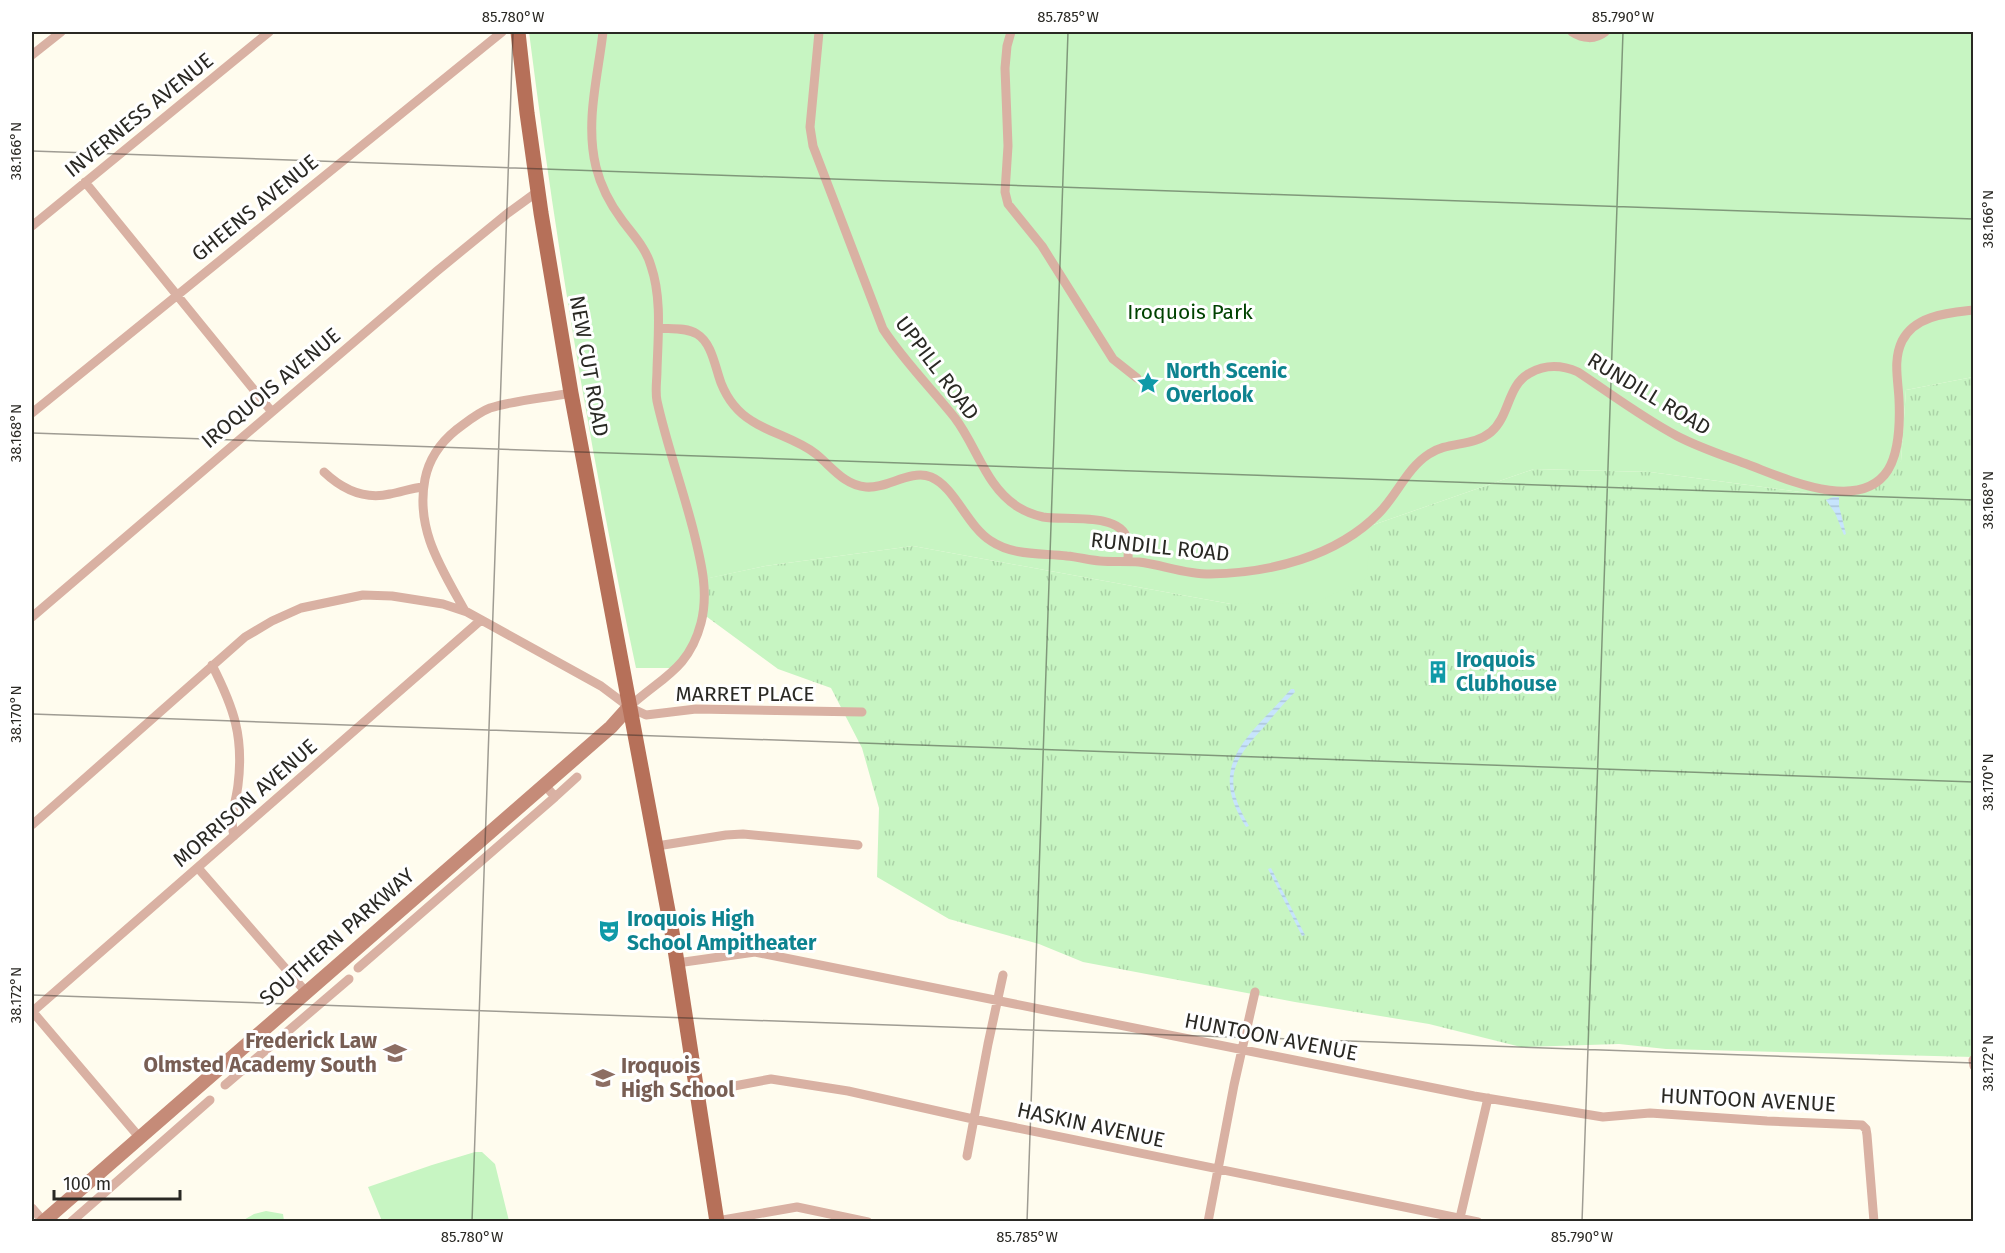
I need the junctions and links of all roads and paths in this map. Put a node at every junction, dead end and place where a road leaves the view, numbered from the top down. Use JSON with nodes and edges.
{"nodes":[{"id":1,"x":61,"y":32,"type":"edge"},
{"id":2,"x":269,"y":32,"type":"edge"},
{"id":3,"x":502,"y":32,"type":"edge"},
{"id":4,"x":518,"y":32,"type":"edge"},
{"id":5,"x":603,"y":32,"type":"edge"},
{"id":6,"x":819,"y":32,"type":"edge"},
{"id":7,"x":1011,"y":32,"type":"edge"},
{"id":8,"x":1572,"y":32,"type":"edge"},
{"id":9,"x":1605,"y":32,"type":"edge"},
{"id":10,"x":32,"y":56,"type":"edge"},
{"id":11,"x":85,"y":182,"type":"junction"},
{"id":12,"x":537,"y":192,"type":"junction"},
{"id":13,"x":32,"y":226,"type":"edge"},
{"id":14,"x":176,"y":295,"type":"junction"},
{"id":15,"x":1974,"y":310,"type":"edge"},
{"id":16,"x":658,"y":328,"type":"junction"},
{"id":17,"x":1137,"y":378,"type":"dead end"},
{"id":18,"x":571,"y":393,"type":"junction"},
{"id":19,"x":272,"y":412,"type":"junction"},
{"id":20,"x":32,"y":413,"type":"edge"},
{"id":21,"x":324,"y":472,"type":"dead end"},
{"id":22,"x":423,"y":488,"type":"junction"},
{"id":23,"x":1128,"y":561,"type":"junction"},
{"id":24,"x":465,"y":611,"type":"junction"},
{"id":25,"x":32,"y":617,"type":"edge"},
{"id":26,"x":481,"y":620,"type":"junction"},
{"id":27,"x":212,"y":665,"type":"junction"},
{"id":28,"x":629,"y":707,"type":"junction"},
{"id":29,"x":862,"y":712,"type":"dead end"},
{"id":30,"x":577,"y":777,"type":"dead end"},
{"id":31,"x":544,"y":784,"type":"junction"},
{"id":32,"x":555,"y":797,"type":"junction"},
{"id":33,"x":32,"y":825,"type":"edge"},
{"id":34,"x":234,"y":836,"type":"junction"},
{"id":35,"x":858,"y":845,"type":"dead end"},
{"id":36,"x":657,"y":846,"type":"junction"},
{"id":37,"x":198,"y":868,"type":"junction"},
{"id":38,"x":364,"y":941,"type":"junction"},
{"id":39,"x":375,"y":954,"type":"junction"},
{"id":40,"x":677,"y":963,"type":"junction"},
{"id":41,"x":358,"y":968,"type":"dead end"},
{"id":42,"x":1003,"y":975,"type":"dead end"},
{"id":43,"x":349,"y":979,"type":"dead end"},
{"id":44,"x":306,"y":992,"type":"junction"},
{"id":45,"x":1255,"y":992,"type":"dead end"},
{"id":46,"x":998,"y":1000,"type":"junction"},
{"id":47,"x":32,"y":1011,"type":"edge"},
{"id":48,"x":1242,"y":1049,"type":"junction"},
{"id":49,"x":1973,"y":1060,"type":"edge"},
{"id":50,"x":1974,"y":1066,"type":"edge"},
{"id":51,"x":225,"y":1085,"type":"dead end"},
{"id":52,"x":697,"y":1093,"type":"junction"},
{"id":53,"x":1488,"y":1098,"type":"junction"},
{"id":54,"x":210,"y":1100,"type":"dead end"},
{"id":55,"x":973,"y":1119,"type":"junction"},
{"id":56,"x":140,"y":1138,"type":"junction"},
{"id":57,"x":967,"y":1156,"type":"dead end"},
{"id":58,"x":1217,"y":1169,"type":"junction"},
{"id":59,"x":32,"y":1208,"type":"edge"},
{"id":60,"x":1460,"y":1220,"type":"edge"},
{"id":61,"x":44,"y":1221,"type":"edge"},
{"id":62,"x":70,"y":1221,"type":"edge"},
{"id":63,"x":717,"y":1221,"type":"edge"},
{"id":64,"x":868,"y":1221,"type":"edge"},
{"id":65,"x":1208,"y":1221,"type":"edge"},
{"id":66,"x":1478,"y":1221,"type":"edge"},
{"id":67,"x":1874,"y":1221,"type":"edge"}],
"edges":[{"from":1,"to":10,"type":"street"},
{"from":2,"to":11,"type":"street","name":"INVERNESS AVENUE"},
{"from":3,"to":14,"type":"street","name":"GHEENS AVENUE"},
{"from":4,"to":12,"type":"main road","name":"NEW CUT ROAD"},
{"from":5,"to":16,"type":"street"},
{"from":6,"to":23,"type":"street","name":"UPPILL ROAD"},
{"from":7,"to":17,"type":"street"},
{"from":8,"to":9,"type":"street"},
{"from":11,"to":13,"type":"street","name":"INVERNESS AVENUE"},
{"from":11,"to":14,"type":"street"},
{"from":12,"to":18,"type":"main road","name":"NEW CUT ROAD"},
{"from":12,"to":19,"type":"street","name":"IROQUOIS AVENUE"},
{"from":14,"to":19,"type":"street"},
{"from":14,"to":20,"type":"street","name":"GHEENS AVENUE"},
{"from":15,"to":23,"type":"street","name":"RUNDILL ROAD"},
{"from":16,"to":23,"type":"street","name":"RUNDILL ROAD"},
{"from":16,"to":28,"type":"street"},
{"from":18,"to":22,"type":"street"},
{"from":18,"to":28,"type":"main road","name":"NEW CUT ROAD"},
{"from":19,"to":25,"type":"street","name":"IROQUOIS AVENUE"},
{"from":21,"to":22,"type":"street"},
{"from":22,"to":24,"type":"street"},
{"from":24,"to":26,"type":"street"},
{"from":24,"to":27,"type":"street"},
{"from":26,"to":28,"type":"street"},
{"from":26,"to":34,"type":"street","name":"MORRISON AVENUE"},
{"from":27,"to":33,"type":"street"},
{"from":27,"to":34,"type":"street"},
{"from":28,"to":29,"type":"street","name":"MARRET PLACE"},
{"from":28,"to":31,"type":"main road","name":"SOUTHERN PARKWAY"},
{"from":28,"to":36,"type":"main road","name":"NEW CUT ROAD"},
{"from":30,"to":32,"type":"street"},
{"from":31,"to":32,"type":"street"},
{"from":31,"to":38,"type":"main road","name":"SOUTHERN PARKWAY"},
{"from":32,"to":39,"type":"street"},
{"from":34,"to":37,"type":"street","name":"MORRISON AVENUE"},
{"from":35,"to":36,"type":"street"},
{"from":36,"to":40,"type":"main road","name":"NEW CUT ROAD"},
{"from":37,"to":44,"type":"street"},
{"from":37,"to":47,"type":"street","name":"MORRISON AVENUE"},
{"from":38,"to":39,"type":"street"},
{"from":38,"to":44,"type":"main road","name":"SOUTHERN PARKWAY"},
{"from":39,"to":41,"type":"street"},
{"from":40,"to":46,"type":"street","name":"HUNTOON AVENUE"},
{"from":40,"to":52,"type":"main road","name":"NEW CUT ROAD"},
{"from":42,"to":46,"type":"street"},
{"from":43,"to":51,"type":"street"},
{"from":44,"to":56,"type":"main road","name":"SOUTHERN PARKWAY"},
{"from":45,"to":48,"type":"street"},
{"from":46,"to":48,"type":"street","name":"HUNTOON AVENUE"},
{"from":46,"to":55,"type":"street"},
{"from":47,"to":56,"type":"street"},
{"from":48,"to":53,"type":"street","name":"HUNTOON AVENUE"},
{"from":48,"to":58,"type":"street"},
{"from":49,"to":50,"type":"street"},
{"from":52,"to":55,"type":"street","name":"HASKIN AVENUE"},
{"from":52,"to":63,"type":"main road","name":"NEW CUT ROAD"},
{"from":53,"to":60,"type":"street"},
{"from":53,"to":67,"type":"street","name":"HUNTOON AVENUE"},
{"from":54,"to":62,"type":"street"},
{"from":55,"to":57,"type":"street"},
{"from":55,"to":58,"type":"street","name":"HASKIN AVENUE"},
{"from":56,"to":61,"type":"main road","name":"SOUTHERN PARKWAY"},
{"from":58,"to":60,"type":"street","name":"HASKIN AVENUE"},
{"from":58,"to":65,"type":"street"},
{"from":59,"to":61,"type":"street"},
{"from":60,"to":66,"type":"street","name":"HASKIN AVENUE"},
{"from":63,"to":64,"type":"street"}]}
